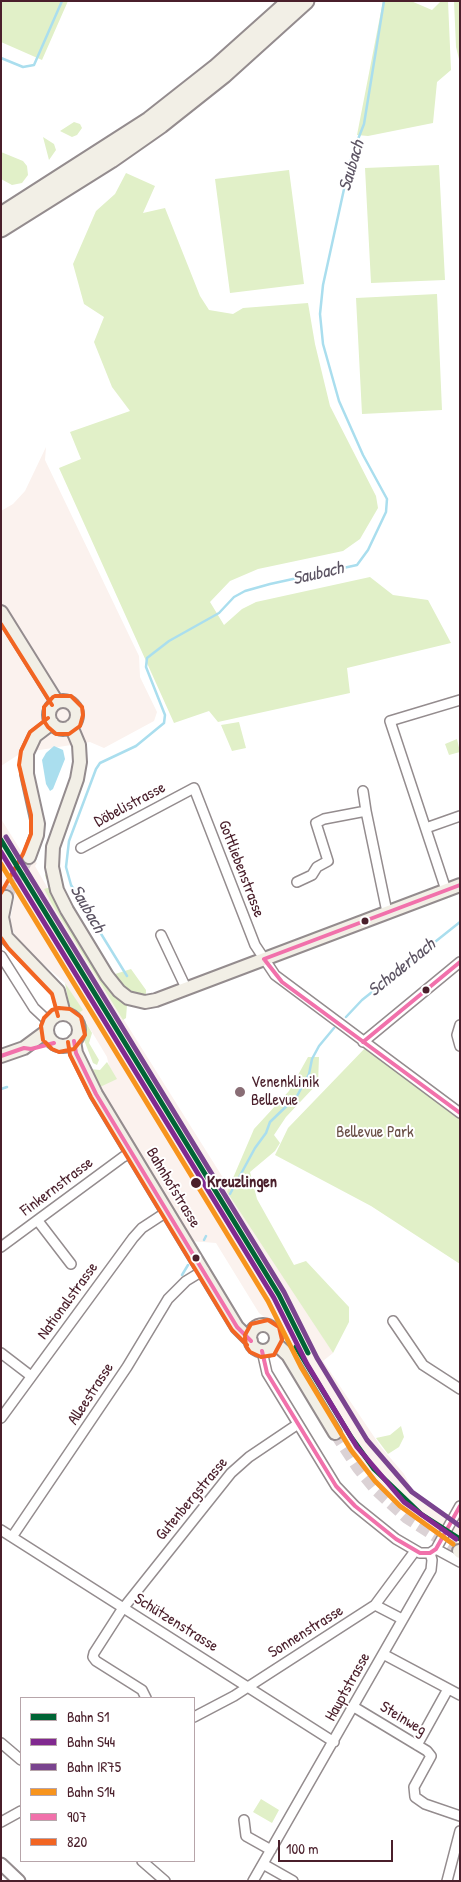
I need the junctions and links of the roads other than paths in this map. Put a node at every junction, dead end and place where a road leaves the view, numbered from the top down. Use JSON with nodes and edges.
{"nodes":[{"id":1,"x":290,"y":1,"type":"edge"},
{"id":2,"x":306,"y":1,"type":"edge"},
{"id":3,"x":1,"y":215,"type":"edge"},
{"id":4,"x":1,"y":229,"type":"edge"},
{"id":5,"x":1,"y":612,"type":"edge"},
{"id":6,"x":460,"y":700,"type":"edge"},
{"id":7,"x":57,"y":702,"type":"junction"},
{"id":8,"x":52,"y":723,"type":"junction"},
{"id":9,"x":71,"y":726,"type":"junction"},
{"id":10,"x":194,"y":788,"type":"joint"},
{"id":11,"x":363,"y":791,"type":"dead end"},
{"id":12,"x":366,"y":811,"type":"junction"},
{"id":13,"x":460,"y":816,"type":"edge"},
{"id":14,"x":426,"y":828,"type":"junction"},
{"id":15,"x":80,"y":848,"type":"dead end"},
{"id":16,"x":29,"y":857,"type":"tunnel mouth"},
{"id":17,"x":296,"y":882,"type":"dead end"},
{"id":18,"x":460,"y":885,"type":"edge"},
{"id":19,"x":446,"y":890,"type":"junction"},
{"id":20,"x":6,"y":897,"type":"dead end"},
{"id":21,"x":387,"y":912,"type":"junction"},
{"id":22,"x":161,"y":935,"type":"dead end"},
{"id":23,"x":1,"y":956,"type":"edge"},
{"id":24,"x":264,"y":959,"type":"junction"},
{"id":25,"x":460,"y":962,"type":"edge"},
{"id":26,"x":186,"y":988,"type":"junction"},
{"id":27,"x":64,"y":1014,"type":"junction"},
{"id":28,"x":460,"y":1025,"type":"edge"},
{"id":29,"x":52,"y":1035,"type":"junction"},
{"id":30,"x":74,"y":1041,"type":"junction"},
{"id":31,"x":363,"y":1042,"type":"junction"},
{"id":32,"x":460,"y":1046,"type":"edge"},
{"id":33,"x":1,"y":1056,"type":"edge"},
{"id":34,"x":88,"y":1079,"type":"junction"},
{"id":35,"x":460,"y":1113,"type":"edge"},
{"id":36,"x":132,"y":1152,"type":"junction"},
{"id":37,"x":168,"y":1211,"type":"junction"},
{"id":38,"x":38,"y":1221,"type":"junction"},
{"id":39,"x":1,"y":1247,"type":"edge"},
{"id":40,"x":71,"y":1264,"type":"dead end"},
{"id":41,"x":201,"y":1272,"type":"junction"},
{"id":42,"x":231,"y":1314,"type":"junction"},
{"id":43,"x":392,"y":1321,"type":"dead end"},
{"id":44,"x":258,"y":1327,"type":"junction"},
{"id":45,"x":251,"y":1341,"type":"junction"},
{"id":46,"x":275,"y":1344,"type":"junction"},
{"id":47,"x":262,"y":1351,"type":"junction"},
{"id":48,"x":1,"y":1353,"type":"edge"},
{"id":49,"x":31,"y":1376,"type":"junction"},
{"id":50,"x":460,"y":1389,"type":"edge"},
{"id":51,"x":1,"y":1418,"type":"edge"},
{"id":52,"x":298,"y":1424,"type":"junction"},
{"id":53,"x":335,"y":1433,"type":"tunnel mouth"},
{"id":54,"x":459,"y":1508,"type":"edge"},
{"id":55,"x":1,"y":1530,"type":"edge"},
{"id":56,"x":12,"y":1537,"type":"junction"},
{"id":57,"x":416,"y":1551,"type":"junction"},
{"id":58,"x":433,"y":1551,"type":"junction"},
{"id":59,"x":459,"y":1555,"type":"edge"},
{"id":60,"x":376,"y":1604,"type":"junction"},
{"id":61,"x":124,"y":1608,"type":"junction"},
{"id":62,"x":402,"y":1619,"type":"junction"},
{"id":63,"x":383,"y":1654,"type":"junction"},
{"id":64,"x":248,"y":1686,"type":"junction"},
{"id":65,"x":448,"y":1689,"type":"junction"},
{"id":66,"x":460,"y":1695,"type":"edge"},
{"id":67,"x":146,"y":1697,"type":"edge"},
{"id":68,"x":354,"y":1707,"type":"junction"},
{"id":69,"x":195,"y":1716,"type":"edge"},
{"id":70,"x":334,"y":1742,"type":"junction"},
{"id":71,"x":1,"y":1743,"type":"edge"},
{"id":72,"x":417,"y":1745,"type":"junction"},
{"id":73,"x":20,"y":1759,"type":"edge"},
{"id":74,"x":20,"y":1812,"type":"edge"},
{"id":75,"x":460,"y":1816,"type":"edge"},
{"id":76,"x":244,"y":1820,"type":"dead end"},
{"id":77,"x":1,"y":1822,"type":"edge"},
{"id":78,"x":460,"y":1831,"type":"edge"},
{"id":79,"x":270,"y":1850,"type":"junction"},
{"id":80,"x":143,"y":1862,"type":"edge"},
{"id":81,"x":1,"y":1864,"type":"edge"},
{"id":82,"x":263,"y":1864,"type":"junction"},
{"id":83,"x":159,"y":1879,"type":"edge"},
{"id":84,"x":19,"y":1881,"type":"edge"},
{"id":85,"x":253,"y":1881,"type":"edge"},
{"id":86,"x":293,"y":1881,"type":"edge"},
{"id":87,"x":447,"y":1881,"type":"edge"}],
"edges":[{"from":1,"to":3,"type":"highway"},
{"from":2,"to":4,"type":"highway"},
{"from":5,"to":7,"type":"main road"},
{"from":6,"to":14,"type":"street"},
{"from":7,"to":8,"type":"main road"},
{"from":7,"to":9,"type":"main road"},
{"from":8,"to":9,"type":"main road"},
{"from":8,"to":16,"type":"main road"},
{"from":9,"to":26,"type":"main road"},
{"from":10,"to":15,"type":"street","name":"Döbelistrasse"},
{"from":10,"to":24,"type":"street","name":"Gottliebenstrasse"},
{"from":11,"to":12,"type":"street"},
{"from":12,"to":17,"type":"street"},
{"from":12,"to":21,"type":"street"},
{"from":13,"to":14,"type":"street"},
{"from":14,"to":19,"type":"street"},
{"from":18,"to":19,"type":"main road"},
{"from":19,"to":21,"type":"main road"},
{"from":20,"to":27,"type":"main road"},
{"from":21,"to":24,"type":"main road"},
{"from":22,"to":26,"type":"street"},
{"from":23,"to":29,"type":"street"},
{"from":24,"to":26,"type":"main road"},
{"from":24,"to":31,"type":"street","name":"Gottliebenstrasse"},
{"from":25,"to":31,"type":"street"},
{"from":27,"to":29,"type":"main road"},
{"from":27,"to":30,"type":"main road"},
{"from":28,"to":32,"type":"street"},
{"from":29,"to":30,"type":"main road"},
{"from":29,"to":33,"type":"main road"},
{"from":29,"to":34,"type":"main road","name":"Bahnhofstrasse"},
{"from":30,"to":34,"type":"main road","name":"Bahnhofstrasse"},
{"from":31,"to":35,"type":"street","name":"Gottliebenstrasse"},
{"from":34,"to":36,"type":"main road","name":"Bahnhofstrasse"},
{"from":36,"to":37,"type":"main road","name":"Bahnhofstrasse"},
{"from":36,"to":38,"type":"street","name":"Finkernstrasse"},
{"from":37,"to":41,"type":"main road","name":"Bahnhofstrasse"},
{"from":37,"to":49,"type":"street","name":"Nationalstrasse"},
{"from":38,"to":39,"type":"street","name":"Finkernstrasse"},
{"from":38,"to":40,"type":"street"},
{"from":41,"to":42,"type":"main road","name":"Bahnhofstrasse"},
{"from":41,"to":56,"type":"street","name":"Alleestrasse"},
{"from":42,"to":44,"type":"main road"},
{"from":42,"to":45,"type":"main road","name":"Bahnhofstrasse"},
{"from":43,"to":50,"type":"street"},
{"from":44,"to":45,"type":"main road"},
{"from":44,"to":46,"type":"main road"},
{"from":45,"to":47,"type":"main road"},
{"from":46,"to":47,"type":"main road"},
{"from":46,"to":53,"type":"main road"},
{"from":47,"to":52,"type":"street"},
{"from":48,"to":49,"type":"street"},
{"from":49,"to":51,"type":"street","name":"Nationalstrasse"},
{"from":52,"to":57,"type":"street"},
{"from":52,"to":61,"type":"street","name":"Gutenbergstrasse"},
{"from":54,"to":58,"type":"street","name":"Hauptstrasse"},
{"from":55,"to":56,"type":"street","name":"Schützenstrasse"},
{"from":56,"to":61,"type":"street","name":"Schützenstrasse"},
{"from":57,"to":58,"type":"street"},
{"from":57,"to":60,"type":"street","name":"Sonnenstrasse"},
{"from":58,"to":59,"type":"street"},
{"from":58,"to":62,"type":"street","name":"Hauptstrasse"},
{"from":60,"to":62,"type":"street"},
{"from":60,"to":64,"type":"street","name":"Sonnenstrasse"},
{"from":61,"to":64,"type":"street","name":"Schützenstrasse"},
{"from":61,"to":67,"type":"street","name":"Gutenbergstrasse"},
{"from":62,"to":63,"type":"street","name":"Hauptstrasse"},
{"from":63,"to":65,"type":"street"},
{"from":63,"to":68,"type":"street","name":"Hauptstrasse"},
{"from":64,"to":69,"type":"street","name":"Sonnenstrasse"},
{"from":64,"to":70,"type":"street","name":"Schützenstrasse"},
{"from":65,"to":66,"type":"street"},
{"from":65,"to":72,"type":"street"},
{"from":68,"to":70,"type":"street","name":"Hauptstrasse"},
{"from":68,"to":72,"type":"street","name":"Steinweg"},
{"from":70,"to":79,"type":"street","name":"Hauptstrasse"},
{"from":71,"to":73,"type":"street"},
{"from":72,"to":75,"type":"street","name":"Steinweg"},
{"from":74,"to":77,"type":"street"},
{"from":76,"to":79,"type":"street"},
{"from":78,"to":87,"type":"street"},
{"from":79,"to":82,"type":"street","name":"Hauptstrasse"},
{"from":80,"to":83,"type":"street"},
{"from":81,"to":84,"type":"street"},
{"from":82,"to":85,"type":"street","name":"Hauptstrasse"},
{"from":82,"to":86,"type":"street"}]}
